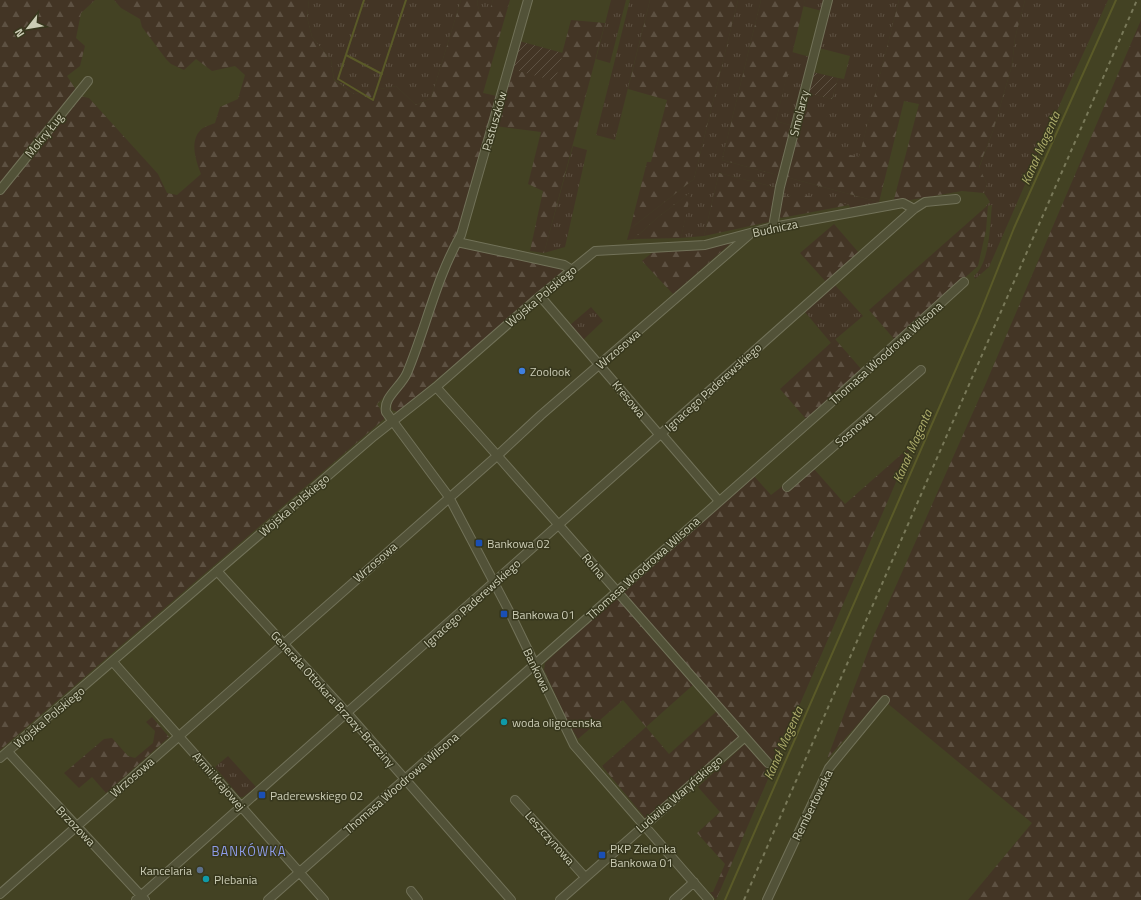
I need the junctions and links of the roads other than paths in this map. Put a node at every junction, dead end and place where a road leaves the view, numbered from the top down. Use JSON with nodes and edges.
{"nodes":[{"id":1,"x":528,"y":0,"type":"edge"},
{"id":2,"x":828,"y":0,"type":"edge"},
{"id":3,"x":88,"y":80,"type":"dead end"},
{"id":4,"x":0,"y":190,"type":"edge"},
{"id":5,"x":956,"y":199,"type":"dead end"},
{"id":6,"x":914,"y":209,"type":"junction"},
{"id":7,"x":773,"y":227,"type":"junction"},
{"id":8,"x":751,"y":233,"type":"junction"},
{"id":9,"x":457,"y":242,"type":"junction"},
{"id":10,"x":590,"y":255,"type":"joint"},
{"id":11,"x":572,"y":270,"type":"junction"},
{"id":12,"x":964,"y":282,"type":"dead end"},
{"id":13,"x":540,"y":296,"type":"junction"},
{"id":14,"x":600,"y":365,"type":"junction"},
{"id":15,"x":921,"y":370,"type":"dead end"},
{"id":16,"x":436,"y":387,"type":"junction"},
{"id":17,"x":392,"y":421,"type":"junction"},
{"id":18,"x":660,"y":435,"type":"junction"},
{"id":19,"x":498,"y":456,"type":"junction"},
{"id":20,"x":787,"y":487,"type":"dead end"},
{"id":21,"x":449,"y":497,"type":"junction"},
{"id":22,"x":719,"y":501,"type":"junction"},
{"id":23,"x":560,"y":524,"type":"junction"},
{"id":24,"x":218,"y":571,"type":"junction"},
{"id":25,"x":494,"y":583,"type":"junction"},
{"id":26,"x":616,"y":592,"type":"junction"},
{"id":27,"x":283,"y":643,"type":"junction"},
{"id":28,"x":113,"y":662,"type":"junction"},
{"id":29,"x":535,"y":665,"type":"junction"},
{"id":30,"x":885,"y":700,"type":"dead end"},
{"id":31,"x":347,"y":714,"type":"junction"},
{"id":32,"x":179,"y":736,"type":"junction"},
{"id":33,"x":745,"y":737,"type":"junction"},
{"id":34,"x":8,"y":752,"type":"junction"},
{"id":35,"x":0,"y":758,"type":"edge"},
{"id":36,"x":768,"y":763,"type":"dead end"},
{"id":37,"x":406,"y":779,"type":"junction"},
{"id":38,"x":515,"y":800,"type":"dead end"},
{"id":39,"x":242,"y":807,"type":"junction"},
{"id":40,"x":78,"y":825,"type":"junction"},
{"id":41,"x":644,"y":825,"type":"junction"},
{"id":42,"x":299,"y":872,"type":"junction"},
{"id":43,"x":585,"y":877,"type":"junction"},
{"id":44,"x":694,"y":882,"type":"junction"},
{"id":45,"x":411,"y":892,"type":"dead end"},
{"id":46,"x":0,"y":894,"type":"edge"},
{"id":47,"x":141,"y":899,"type":"edge"},
{"id":48,"x":268,"y":900,"type":"edge"},
{"id":49,"x":324,"y":900,"type":"edge"},
{"id":50,"x":418,"y":900,"type":"edge"},
{"id":51,"x":511,"y":900,"type":"edge"},
{"id":52,"x":560,"y":900,"type":"edge"},
{"id":53,"x":674,"y":900,"type":"edge"},
{"id":54,"x":709,"y":900,"type":"edge"},
{"id":55,"x":767,"y":900,"type":"edge"}],
"edges":[{"from":1,"to":9,"type":"street","name":"Pastuszków"},
{"from":2,"to":7,"type":"street","name":"Smolarzy"},
{"from":3,"to":4,"type":"street","name":"Mokry Ług"},
{"from":5,"to":6,"type":"street"},
{"from":6,"to":7,"type":"street","name":"Budnicza"},
{"from":6,"to":18,"type":"street","name":"Ignacego Paderewskiego"},
{"from":7,"to":8,"type":"street","name":"Budnicza"},
{"from":8,"to":10,"type":"street","name":"Budnicza"},
{"from":8,"to":14,"type":"street","name":"Wrzosowa"},
{"from":9,"to":11,"type":"street"},
{"from":9,"to":17,"type":"street","name":"Pastuszków"},
{"from":10,"to":11,"type":"street","name":"Wojska Polskiego"},
{"from":11,"to":13,"type":"street","name":"Wojska Polskiego"},
{"from":12,"to":22,"type":"street","name":"Thomasa Woodrowa Wilsona"},
{"from":13,"to":14,"type":"street","name":"Kresowa"},
{"from":13,"to":16,"type":"street","name":"Wojska Polskiego"},
{"from":14,"to":18,"type":"street","name":"Kresowa"},
{"from":14,"to":19,"type":"street","name":"Wrzosowa"},
{"from":15,"to":20,"type":"street","name":"Sosnowa"},
{"from":16,"to":17,"type":"street","name":"Wojska Polskiego"},
{"from":16,"to":19,"type":"street","name":"Rolna"},
{"from":17,"to":21,"type":"street","name":"Bankowa"},
{"from":17,"to":24,"type":"street","name":"Wojska Polskiego"},
{"from":18,"to":22,"type":"street","name":"Kresowa"},
{"from":18,"to":23,"type":"street","name":"Ignacego Paderewskiego"},
{"from":19,"to":21,"type":"street","name":"Wrzosowa"},
{"from":19,"to":23,"type":"street","name":"Rolna"},
{"from":21,"to":25,"type":"street","name":"Bankowa"},
{"from":21,"to":27,"type":"street","name":"Wrzosowa"},
{"from":22,"to":26,"type":"street","name":"Thomasa Woodrowa Wilsona"},
{"from":23,"to":25,"type":"street","name":"Ignacego Paderewskiego"},
{"from":23,"to":26,"type":"street","name":"Rolna"},
{"from":24,"to":27,"type":"street","name":"Generała Ottokara Brzozy-Brzeziny"},
{"from":24,"to":28,"type":"street","name":"Wojska Polskiego"},
{"from":25,"to":29,"type":"street","name":"Bankowa"},
{"from":25,"to":31,"type":"street","name":"Ignacego Paderewskiego"},
{"from":26,"to":29,"type":"street","name":"Thomasa Woodrowa Wilsona"},
{"from":26,"to":33,"type":"street","name":"Rolna"},
{"from":27,"to":31,"type":"street","name":"Generała Ottokara Brzozy-Brzeziny"},
{"from":27,"to":32,"type":"street","name":"Wrzosowa"},
{"from":28,"to":32,"type":"street","name":"Armii Krajowej"},
{"from":28,"to":34,"type":"street","name":"Wojska Polskiego"},
{"from":29,"to":37,"type":"street","name":"Thomasa Woodrowa Wilsona"},
{"from":29,"to":41,"type":"street","name":"Bankowa"},
{"from":30,"to":55,"type":"street","name":"Rembertowska"},
{"from":31,"to":37,"type":"street","name":"Generała Ottokara Brzozy-Brzeziny"},
{"from":31,"to":39,"type":"street","name":"Ignacego Paderewskiego"},
{"from":32,"to":39,"type":"street","name":"Armii Krajowej"},
{"from":32,"to":40,"type":"street","name":"Wrzosowa"},
{"from":33,"to":36,"type":"street","name":"Rolna"},
{"from":33,"to":41,"type":"street","name":"Ludwika Waryńskiego"},
{"from":34,"to":35,"type":"street","name":"Wojska Polskiego"},
{"from":34,"to":40,"type":"street","name":"Brzozowa"},
{"from":37,"to":42,"type":"street","name":"Thomasa Woodrowa Wilsona"},
{"from":37,"to":51,"type":"street","name":"Generała Ottokara Brzozy-Brzeziny"},
{"from":38,"to":43,"type":"street","name":"Leszczynowa"},
{"from":39,"to":42,"type":"street","name":"Armii Krajowej"},
{"from":39,"to":47,"type":"street","name":"Ignacego Paderewskiego"},
{"from":40,"to":46,"type":"street","name":"Wrzosowa"},
{"from":40,"to":47,"type":"street","name":"Brzozowa"},
{"from":41,"to":43,"type":"street","name":"Ludwika Waryńskiego"},
{"from":41,"to":44,"type":"street","name":"Bankowa"},
{"from":42,"to":48,"type":"street","name":"Thomasa Woodrowa Wilsona"},
{"from":42,"to":49,"type":"street","name":"Armii Krajowej"},
{"from":43,"to":52,"type":"street","name":"Ludwika Waryńskiego"},
{"from":44,"to":53,"type":"street"},
{"from":44,"to":54,"type":"street","name":"Bankowa"},
{"from":45,"to":50,"type":"street"}]}
